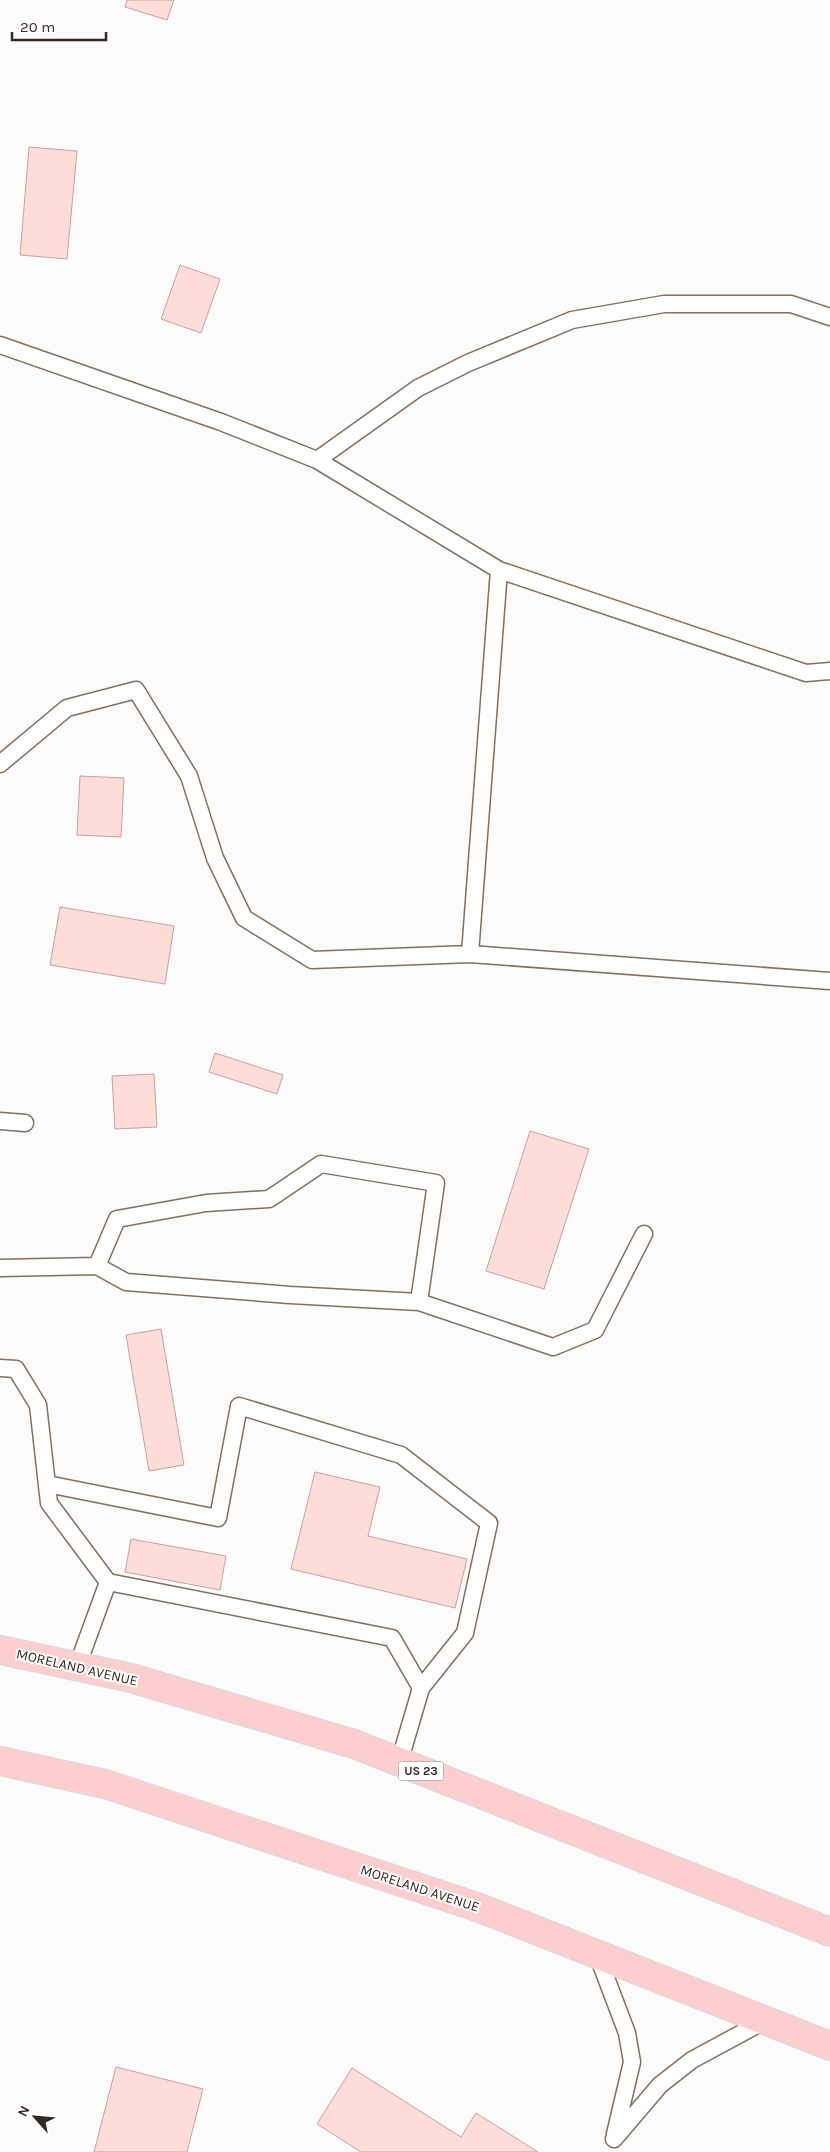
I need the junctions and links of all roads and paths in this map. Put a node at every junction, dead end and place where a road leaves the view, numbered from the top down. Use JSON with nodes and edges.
{"nodes":[{"id":1,"x":830,"y":317,"type":"edge"},
{"id":2,"x":0,"y":345,"type":"edge"},
{"id":3,"x":317,"y":460,"type":"junction"},
{"id":4,"x":499,"y":570,"type":"junction"},
{"id":5,"x":830,"y":671,"type":"edge"},
{"id":6,"x":0,"y":764,"type":"edge"},
{"id":7,"x":470,"y":954,"type":"junction"},
{"id":8,"x":830,"y":981,"type":"edge"},
{"id":9,"x":0,"y":1122,"type":"edge"},
{"id":10,"x":25,"y":1123,"type":"dead end"},
{"id":11,"x":644,"y":1234,"type":"dead end"},
{"id":12,"x":97,"y":1266,"type":"junction"},
{"id":13,"x":0,"y":1268,"type":"edge"},
{"id":14,"x":419,"y":1302,"type":"junction"},
{"id":15,"x":0,"y":1368,"type":"edge"},
{"id":16,"x":47,"y":1484,"type":"junction"},
{"id":17,"x":108,"y":1582,"type":"junction"},
{"id":18,"x":0,"y":1650,"type":"edge"},
{"id":19,"x":77,"y":1667,"type":"junction"},
{"id":20,"x":421,"y":1688,"type":"junction"},
{"id":21,"x":0,"y":1761,"type":"edge"},
{"id":22,"x":399,"y":1763,"type":"junction"},
{"id":23,"x":830,"y":1932,"type":"edge"},
{"id":24,"x":596,"y":1954,"type":"junction"},
{"id":25,"x":766,"y":2020,"type":"junction"},
{"id":26,"x":830,"y":2046,"type":"edge"}],
"edges":[{"from":1,"to":3,"type":"lane"},
{"from":2,"to":3,"type":"lane"},
{"from":3,"to":4,"type":"lane"},
{"from":4,"to":5,"type":"lane"},
{"from":4,"to":7,"type":"lane"},
{"from":6,"to":7,"type":"lane"},
{"from":7,"to":8,"type":"lane"},
{"from":9,"to":10,"type":"lane"},
{"from":11,"to":14,"type":"lane"},
{"from":12,"to":13,"type":"lane"},
{"from":12,"to":14,"type":"lane"},
{"from":12,"to":14,"type":"lane"},
{"from":15,"to":16,"type":"lane"},
{"from":16,"to":17,"type":"lane"},
{"from":16,"to":20,"type":"lane"},
{"from":17,"to":19,"type":"lane"},
{"from":17,"to":20,"type":"lane"},
{"from":18,"to":19,"type":"highway","name":"MORELAND AVENUE","number":"US 23"},
{"from":19,"to":22,"type":"highway","name":"MORELAND AVENUE","number":"US 23"},
{"from":20,"to":22,"type":"lane"},
{"from":21,"to":24,"type":"highway","name":"MORELAND AVENUE"},
{"from":22,"to":23,"type":"highway","name":"MORELAND AVENUE","number":"US 23"},
{"from":24,"to":25,"type":"highway","name":"MORELAND AVENUE"},
{"from":24,"to":25,"type":"lane"},
{"from":25,"to":26,"type":"highway","name":"MORELAND AVENUE"}]}
